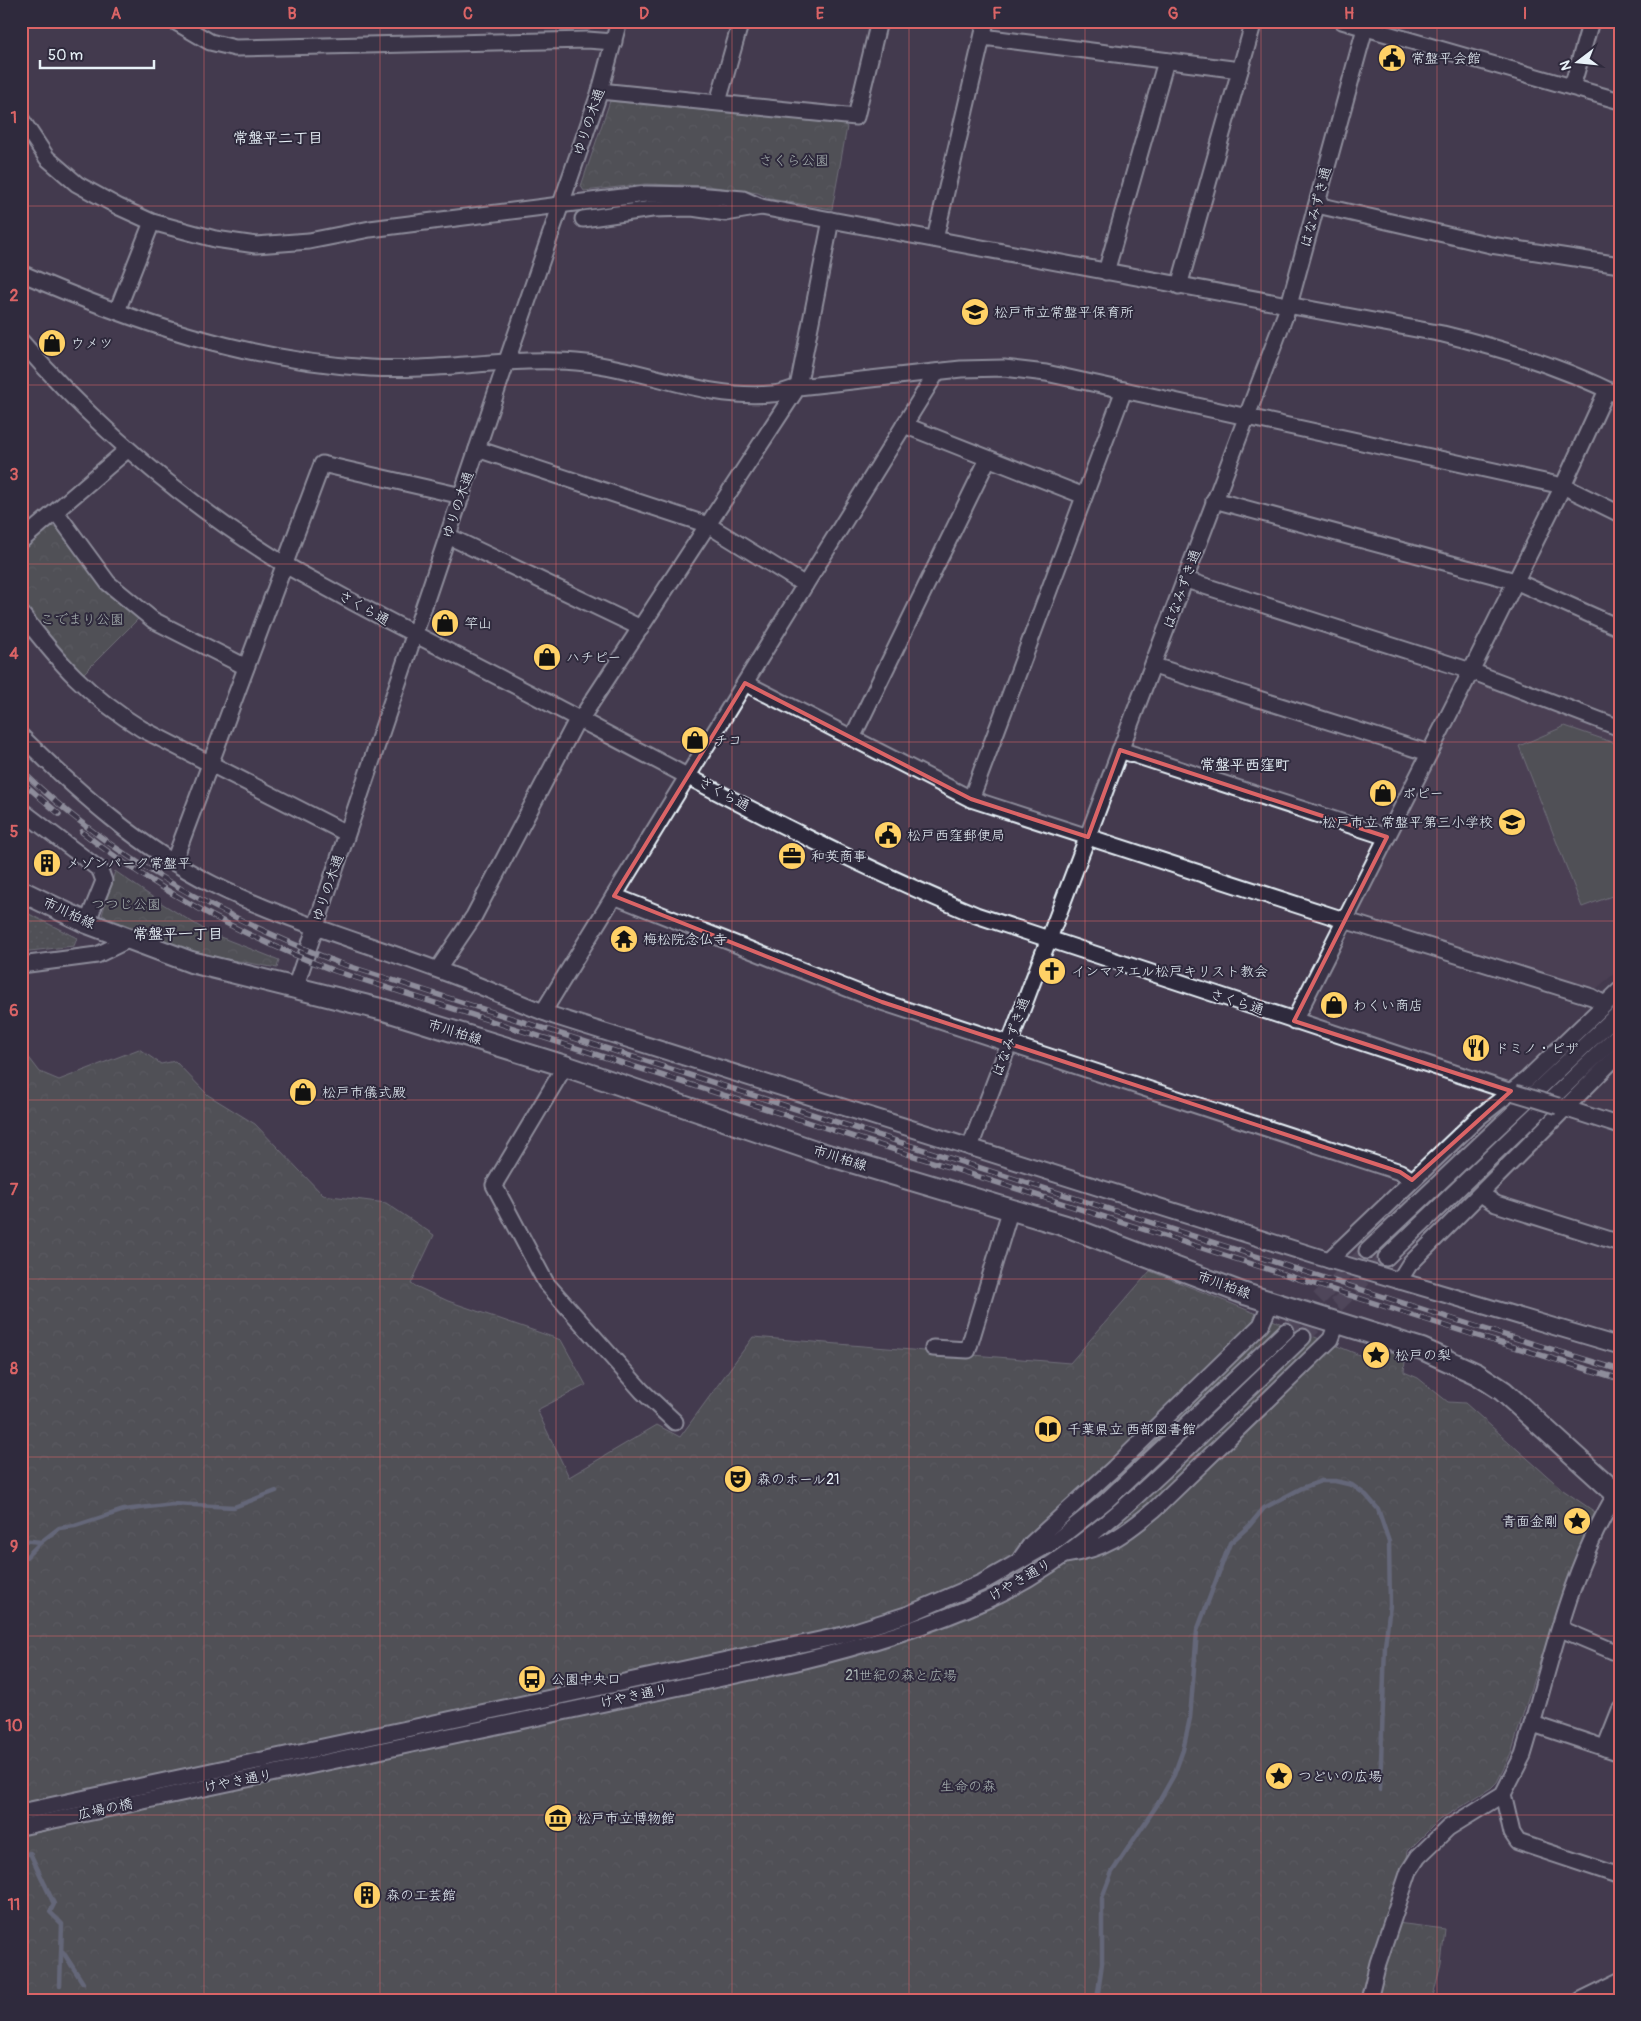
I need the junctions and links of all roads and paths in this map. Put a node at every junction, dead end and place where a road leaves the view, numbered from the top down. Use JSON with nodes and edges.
{"nodes":[{"id":1,"x":174,"y":21,"type":"edge"},
{"id":2,"x":619,"y":21,"type":"edge"},
{"id":3,"x":741,"y":21,"type":"edge"},
{"id":4,"x":879,"y":21,"type":"edge"},
{"id":5,"x":986,"y":21,"type":"edge"},
{"id":6,"x":1254,"y":21,"type":"edge"},
{"id":7,"x":1342,"y":21,"type":"edge"},
{"id":8,"x":1591,"y":21,"type":"edge"},
{"id":9,"x":1366,"y":24,"type":"edge"},
{"id":10,"x":983,"y":37,"type":"junction"},
{"id":11,"x":614,"y":42,"type":"junction"},
{"id":12,"x":1166,"y":61,"type":"junction"},
{"id":13,"x":1240,"y":70,"type":"junction"},
{"id":14,"x":1572,"y":87,"type":"junction"},
{"id":15,"x":600,"y":91,"type":"junction"},
{"id":16,"x":1620,"y":101,"type":"edge"},
{"id":17,"x":718,"y":102,"type":"junction"},
{"id":18,"x":21,"y":119,"type":"edge"},
{"id":19,"x":561,"y":206,"type":"junction"},
{"id":20,"x":1317,"y":206,"type":"junction"},
{"id":21,"x":761,"y":207,"type":"junction"},
{"id":22,"x":583,"y":219,"type":"dead end"},
{"id":23,"x":831,"y":220,"type":"junction"},
{"id":24,"x":152,"y":222,"type":"junction"},
{"id":25,"x":935,"y":239,"type":"junction"},
{"id":26,"x":1620,"y":265,"type":"edge"},
{"id":27,"x":1106,"y":272,"type":"junction"},
{"id":28,"x":21,"y":273,"type":"edge"},
{"id":29,"x":1179,"y":286,"type":"junction"},
{"id":30,"x":1289,"y":305,"type":"junction"},
{"id":31,"x":116,"y":311,"type":"junction"},
{"id":32,"x":21,"y":341,"type":"edge"},
{"id":33,"x":506,"y":363,"type":"junction"},
{"id":34,"x":937,"y":372,"type":"junction"},
{"id":35,"x":798,"y":387,"type":"junction"},
{"id":36,"x":1124,"y":390,"type":"junction"},
{"id":37,"x":1614,"y":393,"type":"edge"},
{"id":38,"x":1246,"y":416,"type":"junction"},
{"id":39,"x":904,"y":426,"type":"junction"},
{"id":40,"x":477,"y":449,"type":"junction"},
{"id":41,"x":127,"y":450,"type":"junction"},
{"id":42,"x":988,"y":459,"type":"junction"},
{"id":43,"x":1563,"y":486,"type":"junction"},
{"id":44,"x":462,"y":496,"type":"junction"},
{"id":45,"x":1084,"y":496,"type":"junction"},
{"id":46,"x":1214,"y":500,"type":"junction"},
{"id":47,"x":56,"y":512,"type":"junction"},
{"id":48,"x":1620,"y":514,"type":"edge"},
{"id":49,"x":708,"y":525,"type":"junction"},
{"id":50,"x":448,"y":536,"type":"junction"},
{"id":51,"x":22,"y":540,"type":"edge"},
{"id":52,"x":284,"y":564,"type":"junction"},
{"id":53,"x":1186,"y":580,"type":"junction"},
{"id":54,"x":1515,"y":581,"type":"junction"},
{"id":55,"x":805,"y":584,"type":"junction"},
{"id":56,"x":21,"y":613,"type":"edge"},
{"id":57,"x":641,"y":628,"type":"junction"},
{"id":58,"x":1620,"y":628,"type":"edge"},
{"id":59,"x":413,"y":634,"type":"junction"},
{"id":60,"x":1154,"y":666,"type":"junction"},
{"id":61,"x":246,"y":668,"type":"junction"},
{"id":62,"x":1471,"y":671,"type":"junction"},
{"id":63,"x":745,"y":683,"type":"junction"},
{"id":64,"x":579,"y":719,"type":"junction"},
{"id":65,"x":1620,"y":728,"type":"edge"},
{"id":66,"x":21,"y":736,"type":"edge"},
{"id":67,"x":852,"y":738,"type":"junction"},
{"id":68,"x":1120,"y":750,"type":"junction"},
{"id":69,"x":1429,"y":753,"type":"junction"},
{"id":70,"x":210,"y":764,"type":"junction"},
{"id":71,"x":688,"y":775,"type":"junction"},
{"id":72,"x":971,"y":799,"type":"junction"},
{"id":73,"x":21,"y":810,"type":"edge"},
{"id":74,"x":346,"y":833,"type":"junction"},
{"id":75,"x":1088,"y":837,"type":"junction"},
{"id":76,"x":1387,"y":837,"type":"junction"},
{"id":77,"x":174,"y":861,"type":"junction"},
{"id":78,"x":21,"y":891,"type":"edge"},
{"id":79,"x":614,"y":896,"type":"junction"},
{"id":80,"x":1344,"y":920,"type":"junction"},
{"id":81,"x":87,"y":922,"type":"junction"},
{"id":82,"x":315,"y":926,"type":"junction"},
{"id":83,"x":130,"y":939,"type":"junction"},
{"id":84,"x":1047,"y":940,"type":"junction"},
{"id":85,"x":21,"y":965,"type":"edge"},
{"id":86,"x":438,"y":970,"type":"junction"},
{"id":87,"x":295,"y":988,"type":"junction"},
{"id":88,"x":1620,"y":990,"type":"edge"},
{"id":89,"x":1605,"y":1004,"type":"junction"},
{"id":90,"x":543,"y":1012,"type":"junction"},
{"id":91,"x":1620,"y":1012,"type":"edge"},
{"id":92,"x":1294,"y":1021,"type":"junction"},
{"id":93,"x":1620,"y":1034,"type":"edge"},
{"id":94,"x":1008,"y":1043,"type":"junction"},
{"id":95,"x":1620,"y":1053,"type":"edge"},
{"id":96,"x":564,"y":1066,"type":"junction"},
{"id":97,"x":1513,"y":1092,"type":"junction"},
{"id":98,"x":1561,"y":1107,"type":"junction"},
{"id":99,"x":1620,"y":1126,"type":"edge"},
{"id":100,"x":970,"y":1147,"type":"junction"},
{"id":101,"x":1412,"y":1180,"type":"junction"},
{"id":102,"x":1480,"y":1194,"type":"junction"},
{"id":103,"x":1011,"y":1208,"type":"junction"},
{"id":104,"x":1620,"y":1243,"type":"edge"},
{"id":105,"x":1368,"y":1251,"type":"tunnel mouth"},
{"id":106,"x":1386,"y":1258,"type":"tunnel mouth"},
{"id":107,"x":1328,"y":1260,"type":"junction"},
{"id":108,"x":1399,"y":1281,"type":"junction"},
{"id":109,"x":1271,"y":1302,"type":"junction"},
{"id":110,"x":1337,"y":1323,"type":"junction"},
{"id":111,"x":1286,"y":1331,"type":"tunnel mouth"},
{"id":112,"x":1303,"y":1337,"type":"tunnel mouth"},
{"id":113,"x":1620,"y":1346,"type":"edge"},
{"id":114,"x":932,"y":1348,"type":"dead end"},
{"id":115,"x":675,"y":1422,"type":"dead end"},
{"id":116,"x":1618,"y":1496,"type":"edge"},
{"id":117,"x":1063,"y":1555,"type":"junction"},
{"id":118,"x":1017,"y":1563,"type":"junction"},
{"id":119,"x":1561,"y":1629,"type":"junction"},
{"id":120,"x":1620,"y":1654,"type":"edge"},
{"id":121,"x":1620,"y":1710,"type":"edge"},
{"id":122,"x":1533,"y":1724,"type":"junction"},
{"id":123,"x":1605,"y":1748,"type":"junction"},
{"id":124,"x":1620,"y":1753,"type":"edge"},
{"id":125,"x":188,"y":1783,"type":"junction"},
{"id":126,"x":1503,"y":1794,"type":"junction"},
{"id":127,"x":21,"y":1812,"type":"edge"},
{"id":128,"x":21,"y":1827,"type":"edge"},
{"id":129,"x":1620,"y":1876,"type":"edge"},
{"id":130,"x":1620,"y":1981,"type":"edge"},
{"id":131,"x":1369,"y":2000,"type":"edge"},
{"id":132,"x":1581,"y":2000,"type":"edge"}],
"edges":[{"from":1,"to":11,"type":"street"},
{"from":2,"to":11,"type":"street","name":"ゆりの木通"},
{"from":3,"to":17,"type":"street"},
{"from":4,"to":17,"type":"street"},
{"from":5,"to":10,"type":"street"},
{"from":6,"to":13,"type":"street"},
{"from":7,"to":9,"type":"street"},
{"from":8,"to":14,"type":"street"},
{"from":9,"to":14,"type":"street"},
{"from":9,"to":20,"type":"street","name":"はなみずき通"},
{"from":10,"to":12,"type":"street"},
{"from":10,"to":25,"type":"street"},
{"from":11,"to":15,"type":"street","name":"ゆりの木通"},
{"from":12,"to":13,"type":"street"},
{"from":12,"to":27,"type":"street"},
{"from":13,"to":29,"type":"street"},
{"from":14,"to":16,"type":"street"},
{"from":15,"to":17,"type":"street"},
{"from":15,"to":19,"type":"street","name":"ゆりの木通"},
{"from":18,"to":24,"type":"street"},
{"from":19,"to":21,"type":"street"},
{"from":19,"to":24,"type":"street"},
{"from":19,"to":33,"type":"street","name":"ゆりの木通"},
{"from":20,"to":26,"type":"street"},
{"from":20,"to":30,"type":"street","name":"はなみずき通"},
{"from":21,"to":22,"type":"street"},
{"from":21,"to":23,"type":"street"},
{"from":23,"to":25,"type":"street"},
{"from":23,"to":35,"type":"street"},
{"from":24,"to":31,"type":"street"},
{"from":25,"to":27,"type":"street"},
{"from":27,"to":29,"type":"street"},
{"from":28,"to":31,"type":"street"},
{"from":29,"to":30,"type":"street"},
{"from":30,"to":37,"type":"street"},
{"from":30,"to":38,"type":"street","name":"はなみずき通"},
{"from":31,"to":33,"type":"street"},
{"from":32,"to":41,"type":"street","name":"さくら通"},
{"from":33,"to":35,"type":"street"},
{"from":33,"to":40,"type":"street","name":"ゆりの木通"},
{"from":34,"to":35,"type":"street"},
{"from":34,"to":36,"type":"street"},
{"from":34,"to":39,"type":"street"},
{"from":35,"to":49,"type":"street"},
{"from":36,"to":38,"type":"street"},
{"from":36,"to":45,"type":"street"},
{"from":37,"to":43,"type":"street"},
{"from":38,"to":43,"type":"street"},
{"from":38,"to":46,"type":"street","name":"はなみずき通"},
{"from":39,"to":42,"type":"street"},
{"from":39,"to":55,"type":"street"},
{"from":40,"to":44,"type":"street","name":"ゆりの木通"},
{"from":40,"to":49,"type":"street"},
{"from":41,"to":47,"type":"street"},
{"from":41,"to":52,"type":"street","name":"さくら通"},
{"from":42,"to":45,"type":"street"},
{"from":42,"to":67,"type":"street"},
{"from":43,"to":48,"type":"street"},
{"from":43,"to":54,"type":"street"},
{"from":44,"to":50,"type":"street","name":"ゆりの木通"},
{"from":44,"to":52,"type":"street"},
{"from":45,"to":72,"type":"street"},
{"from":46,"to":53,"type":"street","name":"はなみずき通"},
{"from":46,"to":54,"type":"street"},
{"from":47,"to":51,"type":"street"},
{"from":47,"to":61,"type":"street"},
{"from":49,"to":55,"type":"street"},
{"from":49,"to":57,"type":"street"},
{"from":50,"to":57,"type":"street"},
{"from":50,"to":59,"type":"street","name":"ゆりの木通"},
{"from":52,"to":59,"type":"street","name":"さくら通"},
{"from":52,"to":61,"type":"street"},
{"from":53,"to":60,"type":"street","name":"はなみずき通"},
{"from":53,"to":62,"type":"street"},
{"from":54,"to":58,"type":"street"},
{"from":54,"to":62,"type":"street"},
{"from":55,"to":63,"type":"street"},
{"from":56,"to":70,"type":"street"},
{"from":57,"to":64,"type":"street"},
{"from":59,"to":64,"type":"street","name":"さくら通"},
{"from":59,"to":74,"type":"street","name":"ゆりの木通"},
{"from":60,"to":68,"type":"street","name":"はなみずき通"},
{"from":60,"to":69,"type":"street"},
{"from":61,"to":70,"type":"street"},
{"from":62,"to":65,"type":"street"},
{"from":62,"to":69,"type":"street"},
{"from":63,"to":67,"type":"street"},
{"from":63,"to":71,"type":"street"},
{"from":64,"to":71,"type":"street","name":"さくら通"},
{"from":64,"to":86,"type":"street"},
{"from":66,"to":77,"type":"street"},
{"from":67,"to":72,"type":"street"},
{"from":68,"to":75,"type":"street","name":"はなみずき通"},
{"from":68,"to":76,"type":"street"},
{"from":69,"to":76,"type":"street"},
{"from":70,"to":74,"type":"street"},
{"from":70,"to":77,"type":"street"},
{"from":71,"to":79,"type":"street"},
{"from":71,"to":84,"type":"street","name":"さくら通"},
{"from":72,"to":75,"type":"street"},
{"from":73,"to":81,"type":"street"},
{"from":74,"to":82,"type":"street","name":"ゆりの木通"},
{"from":75,"to":80,"type":"street"},
{"from":75,"to":84,"type":"street","name":"はなみずき通"},
{"from":76,"to":80,"type":"street"},
{"from":77,"to":82,"type":"street"},
{"from":78,"to":81,"type":"main road","name":"市川柏線"},
{"from":79,"to":90,"type":"street"},
{"from":79,"to":94,"type":"street"},
{"from":80,"to":89,"type":"street"},
{"from":80,"to":92,"type":"street"},
{"from":81,"to":83,"type":"main road","name":"市川柏線"},
{"from":82,"to":86,"type":"street"},
{"from":82,"to":87,"type":"street","name":"ゆりの木通"},
{"from":83,"to":85,"type":"street"},
{"from":83,"to":87,"type":"main road","name":"市川柏線"},
{"from":84,"to":92,"type":"street","name":"さくら通"},
{"from":84,"to":94,"type":"street","name":"はなみずき通"},
{"from":86,"to":90,"type":"street"},
{"from":87,"to":96,"type":"main road","name":"市川柏線"},
{"from":88,"to":89,"type":"street"},
{"from":89,"to":97,"type":"street"},
{"from":90,"to":100,"type":"street"},
{"from":91,"to":105,"type":"street"},
{"from":92,"to":97,"type":"street","name":"さくら通"},
{"from":93,"to":106,"type":"street"},
{"from":94,"to":100,"type":"street","name":"はなみずき通"},
{"from":94,"to":101,"type":"street"},
{"from":95,"to":98,"type":"street"},
{"from":96,"to":103,"type":"main road","name":"市川柏線"},
{"from":96,"to":115,"type":"street"},
{"from":97,"to":98,"type":"street","name":"さくら通","bridge":true},
{"from":97,"to":101,"type":"street"},
{"from":98,"to":99,"type":"street","name":"さくら通"},
{"from":98,"to":102,"type":"street"},
{"from":100,"to":107,"type":"street"},
{"from":101,"to":107,"type":"street"},
{"from":102,"to":104,"type":"street"},
{"from":102,"to":108,"type":"street"},
{"from":103,"to":109,"type":"main road","name":"市川柏線"},
{"from":103,"to":114,"type":"street"},
{"from":107,"to":108,"type":"street"},
{"from":108,"to":113,"type":"street"},
{"from":109,"to":110,"type":"main road","name":"市川柏線"},
{"from":109,"to":118,"type":"street"},
{"from":110,"to":116,"type":"main road","name":"市川柏線"},
{"from":110,"to":117,"type":"street"},
{"from":111,"to":118,"type":"street","name":"けやき通り"},
{"from":112,"to":117,"type":"street","name":"けやき通り"},
{"from":116,"to":119,"type":"street"},
{"from":117,"to":125,"type":"street","name":"けやき通り"},
{"from":118,"to":125,"type":"street","name":"けやき通り"},
{"from":119,"to":120,"type":"street"},
{"from":119,"to":122,"type":"street"},
{"from":121,"to":123,"type":"street"},
{"from":122,"to":123,"type":"street"},
{"from":122,"to":126,"type":"street"},
{"from":123,"to":124,"type":"street"},
{"from":125,"to":127,"type":"street","name":"広場の橋"},
{"from":125,"to":128,"type":"street","name":"広場の橋"},
{"from":126,"to":129,"type":"street"},
{"from":126,"to":131,"type":"street"},
{"from":130,"to":132,"type":"street"}]}
